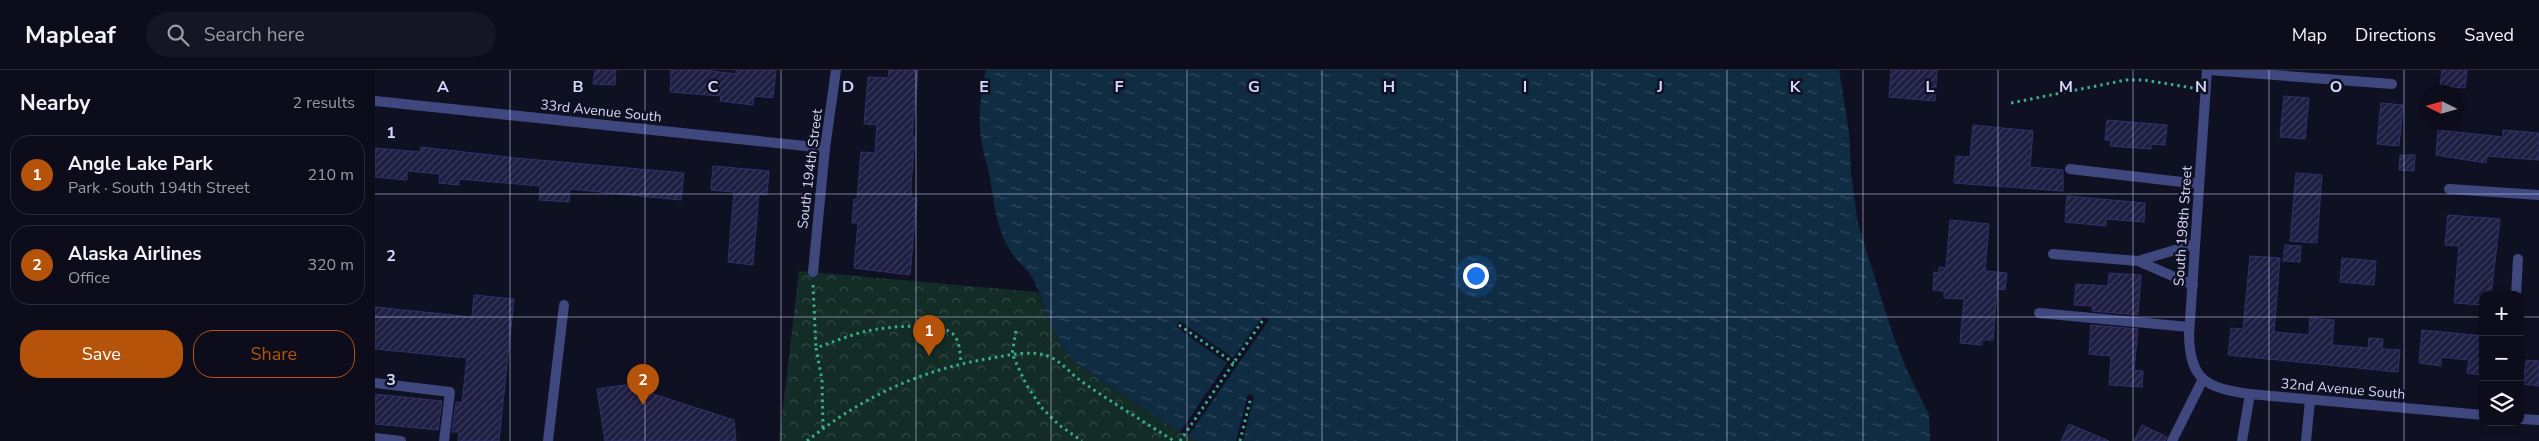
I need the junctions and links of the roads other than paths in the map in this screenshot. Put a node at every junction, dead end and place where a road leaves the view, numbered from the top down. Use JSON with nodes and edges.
{"nodes":[{"id":1,"x":836,"y":70,"type":"edge"},
{"id":2,"x":2208,"y":70,"type":"edge"},
{"id":3,"x":2392,"y":84,"type":"dead end"},
{"id":4,"x":375,"y":102,"type":"edge"},
{"id":5,"x":825,"y":148,"type":"junction"},
{"id":6,"x":2069,"y":169,"type":"dead end"},
{"id":7,"x":2199,"y":184,"type":"junction"},
{"id":8,"x":2449,"y":189,"type":"dead end"},
{"id":9,"x":2539,"y":195,"type":"edge"},
{"id":10,"x":2195,"y":244,"type":"junction"},
{"id":11,"x":2053,"y":254,"type":"dead end"},
{"id":12,"x":2518,"y":259,"type":"dead end"},
{"id":13,"x":2137,"y":260,"type":"junction"},
{"id":14,"x":813,"y":272,"type":"road end"},
{"id":15,"x":2193,"y":285,"type":"junction"},
{"id":16,"x":2516,"y":291,"type":"edge"},
{"id":17,"x":564,"y":305,"type":"dead end"},
{"id":18,"x":2039,"y":313,"type":"dead end"},
{"id":19,"x":2189,"y":326,"type":"junction"},
{"id":20,"x":2202,"y":381,"type":"junction"},
{"id":21,"x":375,"y":383,"type":"edge"},
{"id":22,"x":2249,"y":394,"type":"junction"},
{"id":23,"x":2310,"y":400,"type":"junction"},
{"id":24,"x":2479,"y":415,"type":"edge"},
{"id":25,"x":2524,"y":418,"type":"edge"},
{"id":26,"x":2539,"y":420,"type":"edge"},
{"id":27,"x":375,"y":438,"type":"edge"},
{"id":28,"x":401,"y":441,"type":"edge"},
{"id":29,"x":444,"y":441,"type":"edge"},
{"id":30,"x":548,"y":441,"type":"edge"},
{"id":31,"x":2172,"y":441,"type":"edge"},
{"id":32,"x":2242,"y":441,"type":"edge"},
{"id":33,"x":2306,"y":441,"type":"edge"}],
"edges":[{"from":1,"to":5,"type":"street","name":"South 194th Street"},
{"from":2,"to":3,"type":"street"},
{"from":2,"to":7,"type":"street","name":"South 198th Street"},
{"from":4,"to":5,"type":"street","name":"33rd Avenue South"},
{"from":5,"to":14,"type":"street","name":"South 194th Street"},
{"from":6,"to":7,"type":"street"},
{"from":7,"to":10,"type":"street","name":"South 198th Street"},
{"from":8,"to":9,"type":"street"},
{"from":10,"to":13,"type":"street"},
{"from":10,"to":15,"type":"street","name":"South 198th Street"},
{"from":11,"to":13,"type":"street"},
{"from":12,"to":16,"type":"street"},
{"from":13,"to":15,"type":"street"},
{"from":15,"to":19,"type":"street","name":"South 198th Street"},
{"from":17,"to":30,"type":"street"},
{"from":18,"to":19,"type":"street"},
{"from":19,"to":20,"type":"street","name":"South 198th Street"},
{"from":20,"to":22,"type":"street","name":"32nd Avenue South"},
{"from":20,"to":31,"type":"street"},
{"from":21,"to":29,"type":"street"},
{"from":22,"to":23,"type":"street","name":"32nd Avenue South"},
{"from":22,"to":32,"type":"street"},
{"from":23,"to":24,"type":"street","name":"32nd Avenue South"},
{"from":23,"to":33,"type":"street"},
{"from":25,"to":26,"type":"street"},
{"from":27,"to":28,"type":"street"}]}
